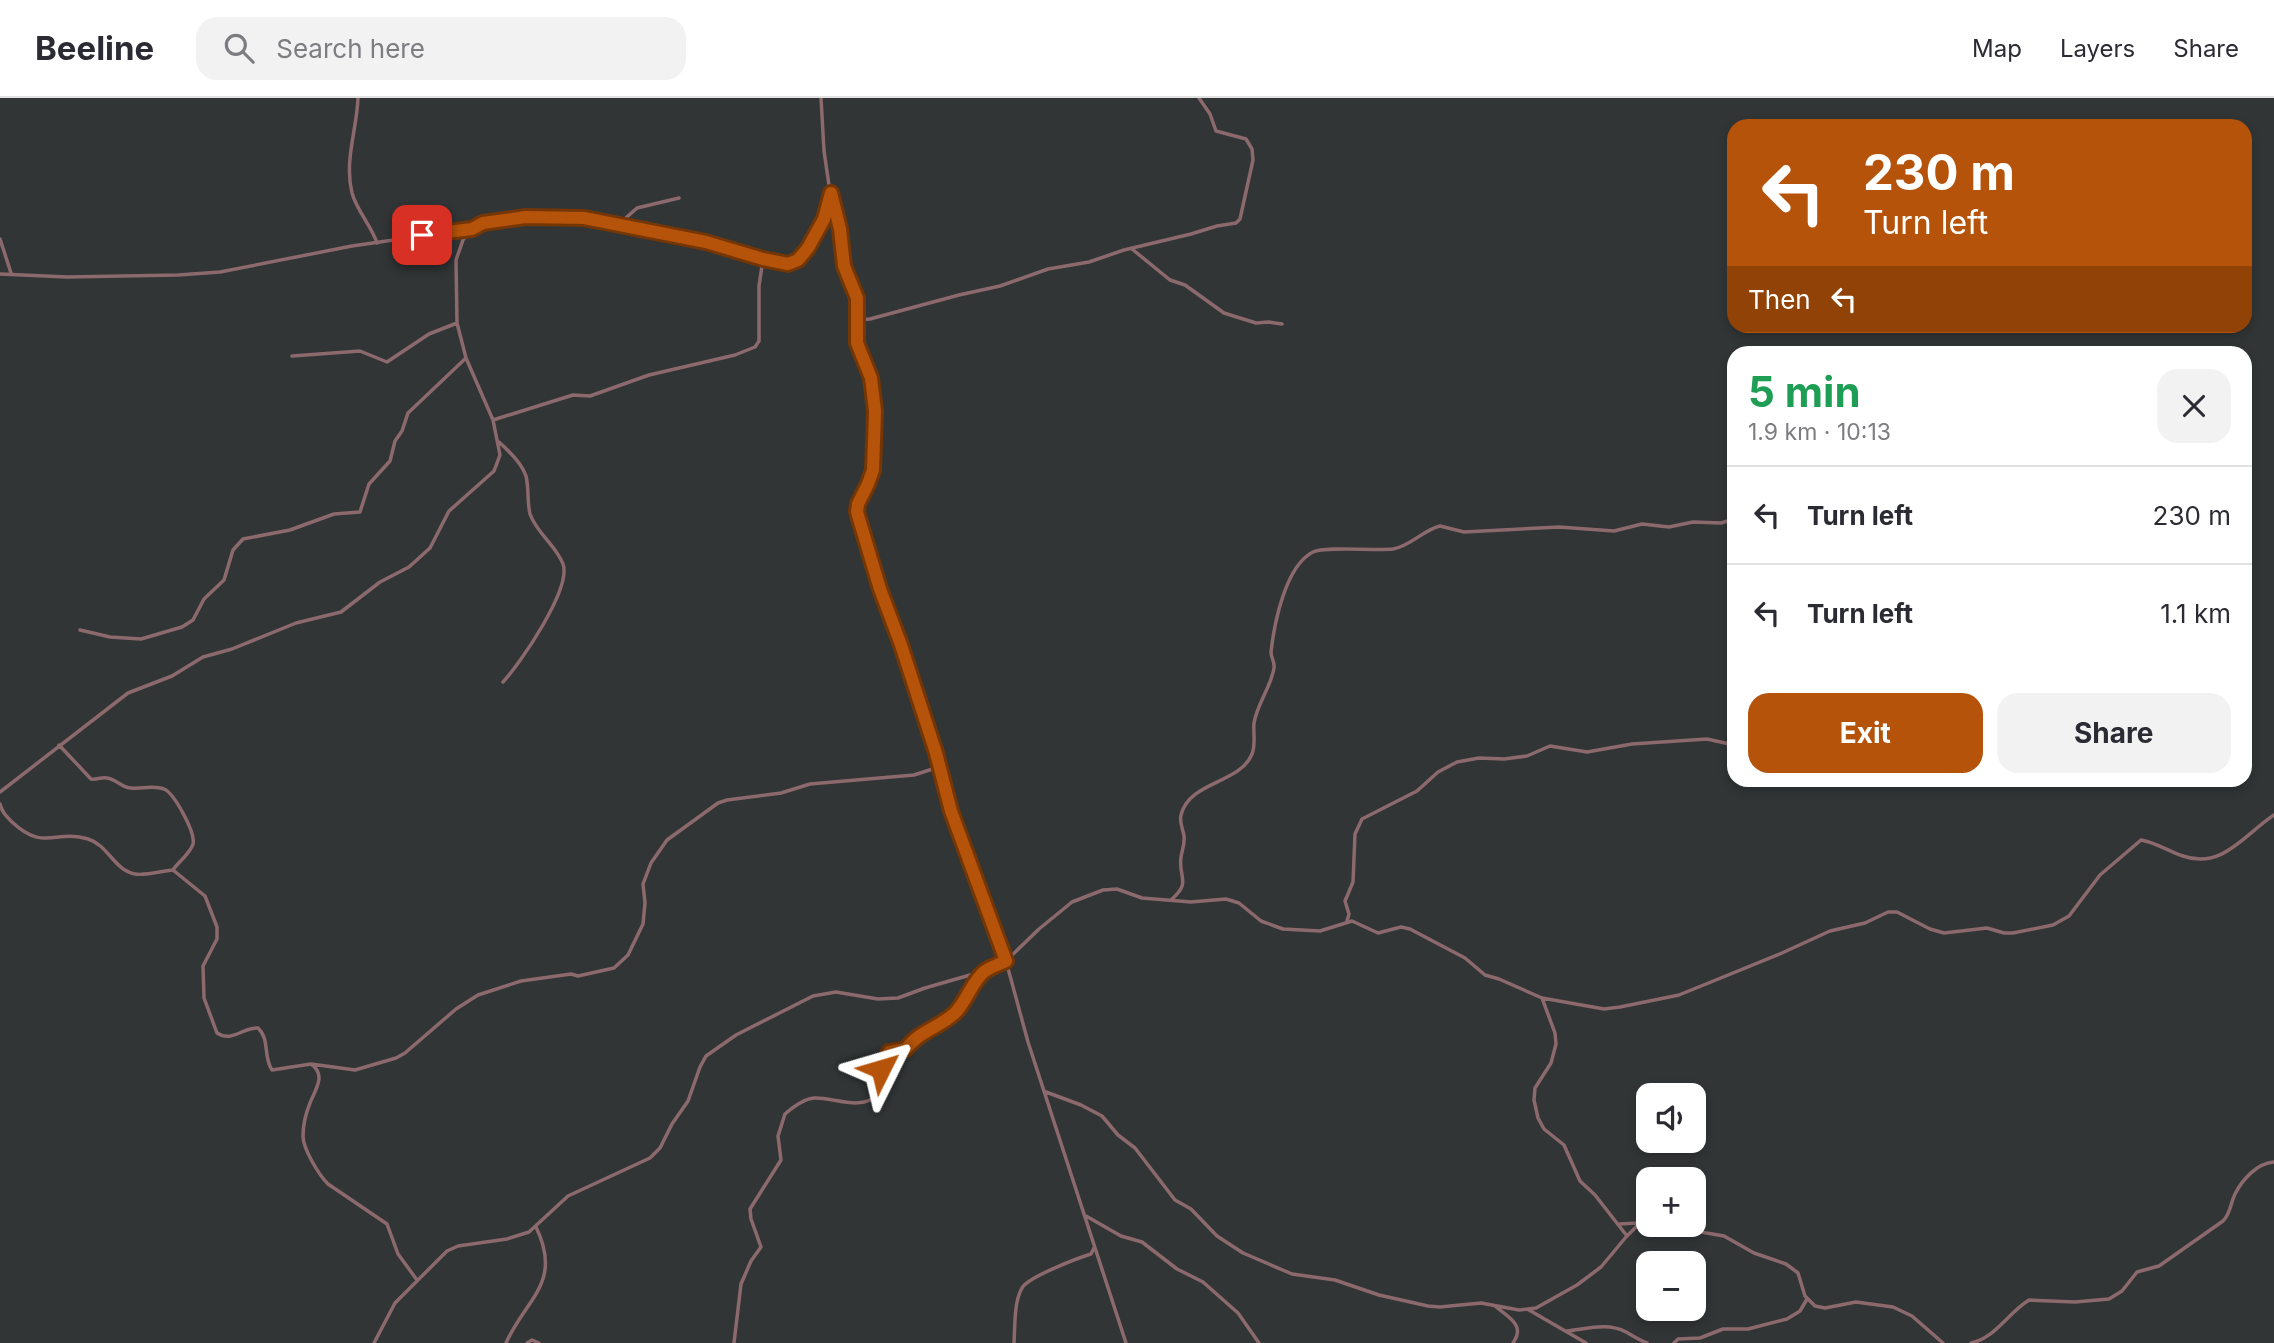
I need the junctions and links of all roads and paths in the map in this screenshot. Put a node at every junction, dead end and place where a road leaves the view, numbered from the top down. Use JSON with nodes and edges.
{"nodes":[{"id":1,"x":358,"y":98,"type":"edge"},
{"id":2,"x":821,"y":98,"type":"edge"},
{"id":3,"x":1199,"y":98,"type":"edge"},
{"id":4,"x":831,"y":193,"type":"junction"},
{"id":5,"x":679,"y":198,"type":"dead end"},
{"id":6,"x":619,"y":224,"type":"junction"},
{"id":7,"x":472,"y":229,"type":"junction"},
{"id":8,"x":0,"y":239,"type":"edge"},
{"id":9,"x":377,"y":243,"type":"junction"},
{"id":10,"x":1132,"y":249,"type":"junction"},
{"id":11,"x":763,"y":259,"type":"junction"},
{"id":12,"x":11,"y":273,"type":"junction"},
{"id":13,"x":0,"y":274,"type":"edge"},
{"id":14,"x":857,"y":320,"type":"junction"},
{"id":15,"x":457,"y":323,"type":"junction"},
{"id":16,"x":1282,"y":324,"type":"dead end"},
{"id":17,"x":292,"y":356,"type":"dead end"},
{"id":18,"x":466,"y":358,"type":"junction"},
{"id":19,"x":493,"y":420,"type":"junction"},
{"id":20,"x":498,"y":440,"type":"junction"},
{"id":21,"x":1727,"y":521,"type":"edge"},
{"id":22,"x":80,"y":631,"type":"dead end"},
{"id":23,"x":503,"y":682,"type":"dead end"},
{"id":24,"x":1727,"y":743,"type":"edge"},
{"id":25,"x":59,"y":745,"type":"junction"},
{"id":26,"x":939,"y":767,"type":"junction"},
{"id":27,"x":5,"y":788,"type":"junction"},
{"id":28,"x":0,"y":792,"type":"edge"},
{"id":29,"x":0,"y":799,"type":"edge"},
{"id":30,"x":0,"y":807,"type":"edge"},
{"id":31,"x":2274,"y":815,"type":"edge"},
{"id":32,"x":173,"y":870,"type":"junction"},
{"id":33,"x":1171,"y":900,"type":"junction"},
{"id":34,"x":1345,"y":923,"type":"junction"},
{"id":35,"x":1006,"y":961,"type":"junction"},
{"id":36,"x":984,"y":971,"type":"junction"},
{"id":37,"x":1542,"y":998,"type":"junction"},
{"id":38,"x":312,"y":1064,"type":"junction"},
{"id":39,"x":1044,"y":1091,"type":"junction"},
{"id":40,"x":2274,"y":1162,"type":"edge"},
{"id":41,"x":1084,"y":1214,"type":"junction"},
{"id":42,"x":1636,"y":1223,"type":"edge"},
{"id":43,"x":1619,"y":1224,"type":"junction"},
{"id":44,"x":536,"y":1227,"type":"junction"},
{"id":45,"x":1636,"y":1227,"type":"edge"},
{"id":46,"x":1706,"y":1233,"type":"edge"},
{"id":47,"x":1627,"y":1236,"type":"junction"},
{"id":48,"x":1094,"y":1247,"type":"junction"},
{"id":49,"x":417,"y":1280,"type":"junction"},
{"id":50,"x":1807,"y":1299,"type":"junction"},
{"id":51,"x":1494,"y":1304,"type":"junction"},
{"id":52,"x":1529,"y":1310,"type":"junction"},
{"id":53,"x":1567,"y":1331,"type":"junction"},
{"id":54,"x":374,"y":1343,"type":"edge"},
{"id":55,"x":507,"y":1343,"type":"edge"},
{"id":56,"x":527,"y":1343,"type":"edge"},
{"id":57,"x":539,"y":1343,"type":"edge"},
{"id":58,"x":734,"y":1343,"type":"edge"},
{"id":59,"x":1014,"y":1343,"type":"edge"},
{"id":60,"x":1126,"y":1343,"type":"edge"},
{"id":61,"x":1259,"y":1343,"type":"edge"},
{"id":62,"x":1513,"y":1343,"type":"edge"},
{"id":63,"x":1586,"y":1343,"type":"edge"},
{"id":64,"x":1647,"y":1343,"type":"edge"},
{"id":65,"x":1674,"y":1343,"type":"edge"},
{"id":66,"x":1943,"y":1343,"type":"edge"},
{"id":67,"x":1971,"y":1343,"type":"edge"}],
"edges":[{"from":1,"to":9,"type":"street"},
{"from":2,"to":4,"type":"street"},
{"from":3,"to":10,"type":"street"},
{"from":4,"to":11,"type":"street"},
{"from":4,"to":14,"type":"street"},
{"from":5,"to":6,"type":"street"},
{"from":6,"to":7,"type":"street"},
{"from":6,"to":11,"type":"street"},
{"from":7,"to":9,"type":"street"},
{"from":7,"to":15,"type":"street"},
{"from":8,"to":12,"type":"street"},
{"from":9,"to":12,"type":"street"},
{"from":10,"to":14,"type":"street"},
{"from":10,"to":16,"type":"street"},
{"from":11,"to":19,"type":"street"},
{"from":12,"to":13,"type":"street"},
{"from":14,"to":26,"type":"street"},
{"from":15,"to":17,"type":"street"},
{"from":15,"to":18,"type":"street"},
{"from":18,"to":19,"type":"street"},
{"from":18,"to":22,"type":"street"},
{"from":19,"to":20,"type":"street"},
{"from":20,"to":23,"type":"street"},
{"from":20,"to":25,"type":"street"},
{"from":21,"to":33,"type":"street"},
{"from":24,"to":34,"type":"street"},
{"from":25,"to":27,"type":"street"},
{"from":25,"to":32,"type":"street"},
{"from":26,"to":35,"type":"street"},
{"from":26,"to":38,"type":"street"},
{"from":27,"to":28,"type":"street"},
{"from":27,"to":29,"type":"street"},
{"from":30,"to":32,"type":"street"},
{"from":31,"to":37,"type":"street"},
{"from":32,"to":38,"type":"street"},
{"from":33,"to":34,"type":"street"},
{"from":33,"to":35,"type":"street"},
{"from":34,"to":37,"type":"street"},
{"from":35,"to":36,"type":"street"},
{"from":35,"to":39,"type":"street"},
{"from":36,"to":44,"type":"street"},
{"from":36,"to":58,"type":"street"},
{"from":37,"to":43,"type":"street"},
{"from":38,"to":49,"type":"street"},
{"from":39,"to":41,"type":"street"},
{"from":39,"to":51,"type":"street"},
{"from":40,"to":67,"type":"street"},
{"from":41,"to":48,"type":"street"},
{"from":41,"to":61,"type":"street"},
{"from":42,"to":43,"type":"street"},
{"from":43,"to":47,"type":"street"},
{"from":44,"to":49,"type":"street"},
{"from":44,"to":55,"type":"street"},
{"from":45,"to":47,"type":"street"},
{"from":46,"to":50,"type":"street"},
{"from":47,"to":52,"type":"street"},
{"from":48,"to":59,"type":"street"},
{"from":48,"to":60,"type":"street"},
{"from":49,"to":54,"type":"street"},
{"from":50,"to":65,"type":"street"},
{"from":50,"to":66,"type":"street"},
{"from":51,"to":52,"type":"street"},
{"from":51,"to":62,"type":"street"},
{"from":52,"to":53,"type":"street"},
{"from":53,"to":63,"type":"street"},
{"from":53,"to":64,"type":"street"},
{"from":56,"to":57,"type":"street"}]}
